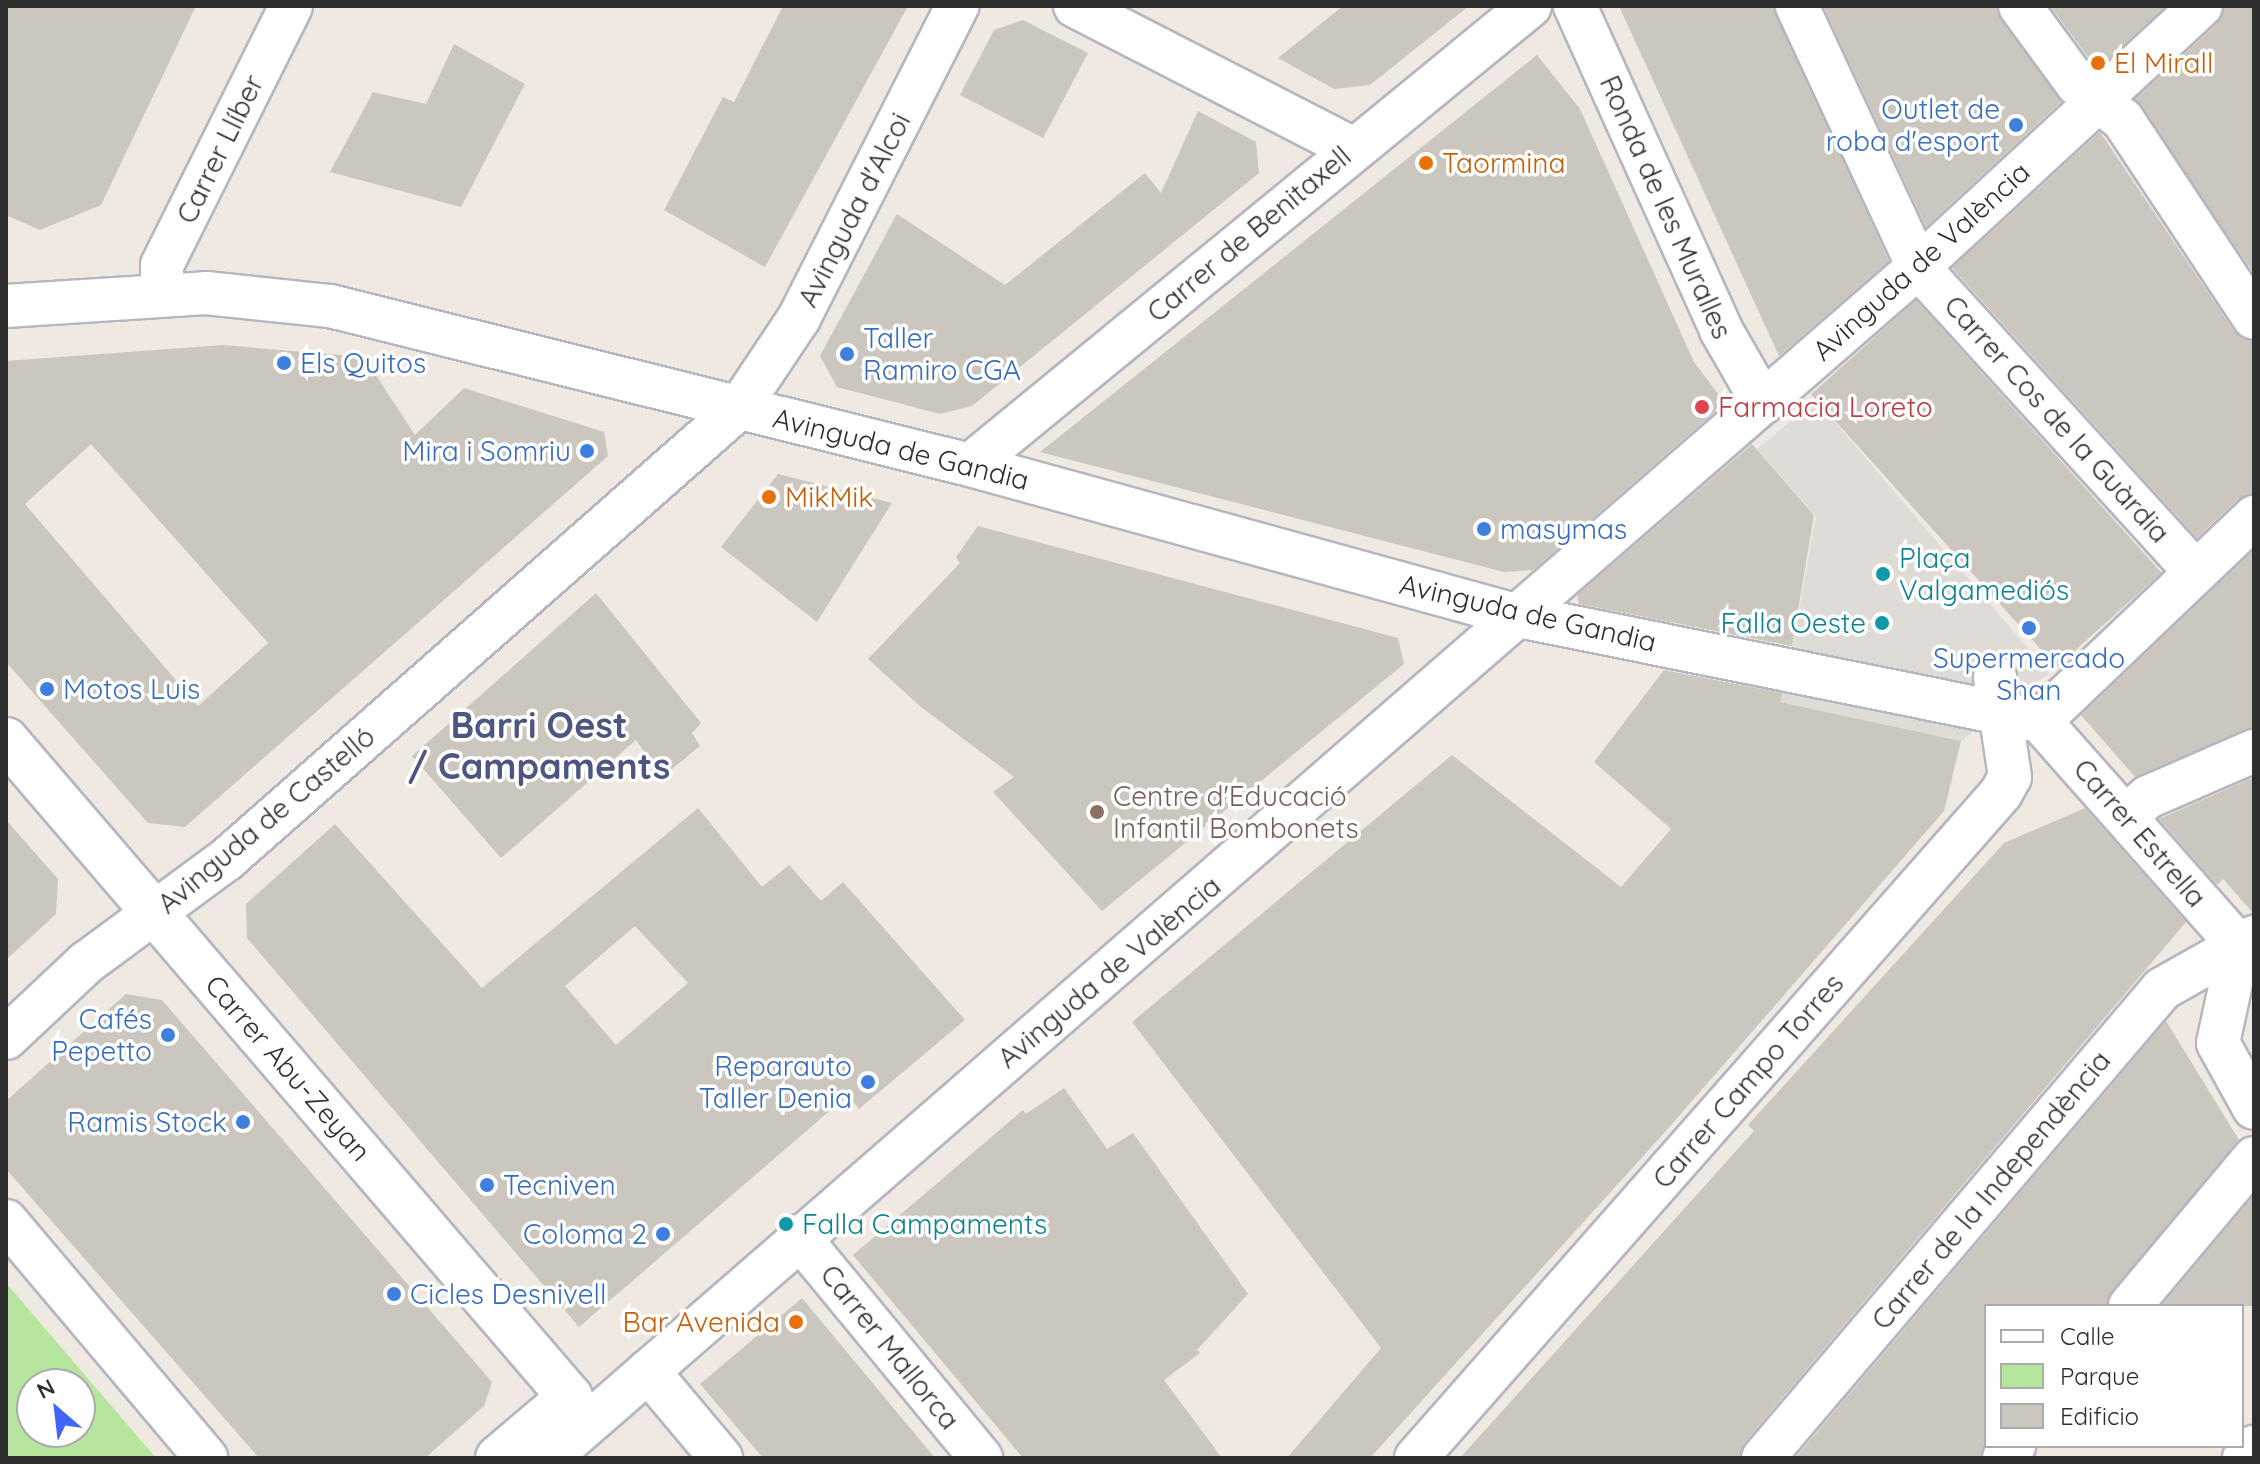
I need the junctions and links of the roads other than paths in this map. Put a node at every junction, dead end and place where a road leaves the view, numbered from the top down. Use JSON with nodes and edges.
{"nodes":[{"id":1,"x":291,"y":6,"type":"edge"},
{"id":2,"x":957,"y":6,"type":"edge"},
{"id":3,"x":1075,"y":6,"type":"edge"},
{"id":4,"x":1530,"y":6,"type":"edge"},
{"id":5,"x":1575,"y":6,"type":"edge"},
{"id":6,"x":1797,"y":6,"type":"edge"},
{"id":7,"x":2020,"y":6,"type":"edge"},
{"id":8,"x":2201,"y":6,"type":"edge"},
{"id":9,"x":2096,"y":100,"type":"junction"},
{"id":10,"x":1351,"y":148,"type":"junction"},
{"id":11,"x":1918,"y":267,"type":"junction"},
{"id":12,"x":162,"y":295,"type":"junction"},
{"id":13,"x":6,"y":306,"type":"edge"},
{"id":14,"x":2254,"y":318,"type":"edge"},
{"id":15,"x":1763,"y":403,"type":"junction"},
{"id":16,"x":739,"y":408,"type":"junction"},
{"id":17,"x":970,"y":465,"type":"junction"},
{"id":18,"x":2254,"y":517,"type":"edge"},
{"id":19,"x":2195,"y":571,"type":"junction"},
{"id":20,"x":1519,"y":616,"type":"junction"},
{"id":21,"x":1997,"y":694,"type":"junction"},
{"id":22,"x":2040,"y":721,"type":"junction"},
{"id":23,"x":6,"y":740,"type":"edge"},
{"id":24,"x":2254,"y":751,"type":"edge"},
{"id":25,"x":2126,"y":816,"type":"junction"},
{"id":26,"x":155,"y":914,"type":"junction"},
{"id":27,"x":2246,"y":942,"type":"edge"},
{"id":28,"x":6,"y":1038,"type":"edge"},
{"id":29,"x":2254,"y":1108,"type":"edge"},
{"id":30,"x":2254,"y":1158,"type":"edge"},
{"id":31,"x":6,"y":1221,"type":"edge"},
{"id":32,"x":798,"y":1236,"type":"junction"},
{"id":33,"x":2132,"y":1304,"type":"edge"},
{"id":34,"x":648,"y":1371,"type":"junction"},
{"id":35,"x":570,"y":1397,"type":"junction"},
{"id":36,"x":2254,"y":1447,"type":"edge"},
{"id":37,"x":206,"y":1458,"type":"edge"},
{"id":38,"x":498,"y":1458,"type":"edge"},
{"id":39,"x":548,"y":1458,"type":"edge"},
{"id":40,"x":721,"y":1458,"type":"edge"},
{"id":41,"x":981,"y":1458,"type":"edge"},
{"id":42,"x":1416,"y":1458,"type":"edge"},
{"id":43,"x":1763,"y":1458,"type":"edge"},
{"id":44,"x":2244,"y":1458,"type":"edge"}],
"edges":[{"from":1,"to":12,"type":"street","name":"Carrer Llíber"},
{"from":2,"to":16,"type":"street","name":"Avinguda d'Alcoi"},
{"from":3,"to":10,"type":"street"},
{"from":4,"to":10,"type":"street","name":"Carrer de Benitaxell"},
{"from":5,"to":15,"type":"street","name":"Ronda de les Muralles"},
{"from":6,"to":11,"type":"street","name":"Carrer Cos de la Guàrdia"},
{"from":7,"to":9,"type":"street"},
{"from":8,"to":9,"type":"street","name":"Avinguda de València"},
{"from":9,"to":11,"type":"street","name":"Avinguda de València"},
{"from":9,"to":14,"type":"street"},
{"from":10,"to":17,"type":"street","name":"Carrer de Benitaxell"},
{"from":11,"to":15,"type":"street","name":"Avinguda de València"},
{"from":11,"to":19,"type":"street","name":"Carrer Cos de la Guàrdia"},
{"from":12,"to":13,"type":"street","name":"Avinguda de Gandia"},
{"from":12,"to":16,"type":"street","name":"Avinguda de Gandia"},
{"from":15,"to":20,"type":"street","name":"Avinguda de València"},
{"from":16,"to":17,"type":"street","name":"Avinguda de Gandia"},
{"from":16,"to":26,"type":"street","name":"Avinguda de Castelló"},
{"from":17,"to":20,"type":"street","name":"Avinguda de Gandia"},
{"from":18,"to":19,"type":"street"},
{"from":19,"to":22,"type":"street"},
{"from":20,"to":21,"type":"street","name":"Avinguda de Gandia"},
{"from":20,"to":32,"type":"street","name":"Avinguda de València"},
{"from":21,"to":22,"type":"street"},
{"from":21,"to":42,"type":"street","name":"Carrer Campo Torres"},
{"from":22,"to":25,"type":"street","name":"Carrer Estrella"},
{"from":23,"to":26,"type":"main road","name":"Carrer Abu-Zeyan"},
{"from":24,"to":25,"type":"street"},
{"from":25,"to":27,"type":"street","name":"Carrer Estrella"},
{"from":26,"to":28,"type":"street","name":"Avinguda de Castelló"},
{"from":26,"to":35,"type":"main road","name":"Carrer Abu-Zeyan"},
{"from":27,"to":29,"type":"street"},
{"from":27,"to":43,"type":"street","name":"Carrer de la Independència"},
{"from":30,"to":33,"type":"street"},
{"from":31,"to":37,"type":"street"},
{"from":32,"to":34,"type":"street","name":"Avinguda de València"},
{"from":32,"to":41,"type":"street","name":"Carrer Mallorca"},
{"from":34,"to":39,"type":"street","name":"Avinguda de València"},
{"from":34,"to":40,"type":"street"},
{"from":35,"to":38,"type":"main road"},
{"from":35,"to":39,"type":"main road","name":"Avinguda de València"},
{"from":36,"to":44,"type":"street"}]}
